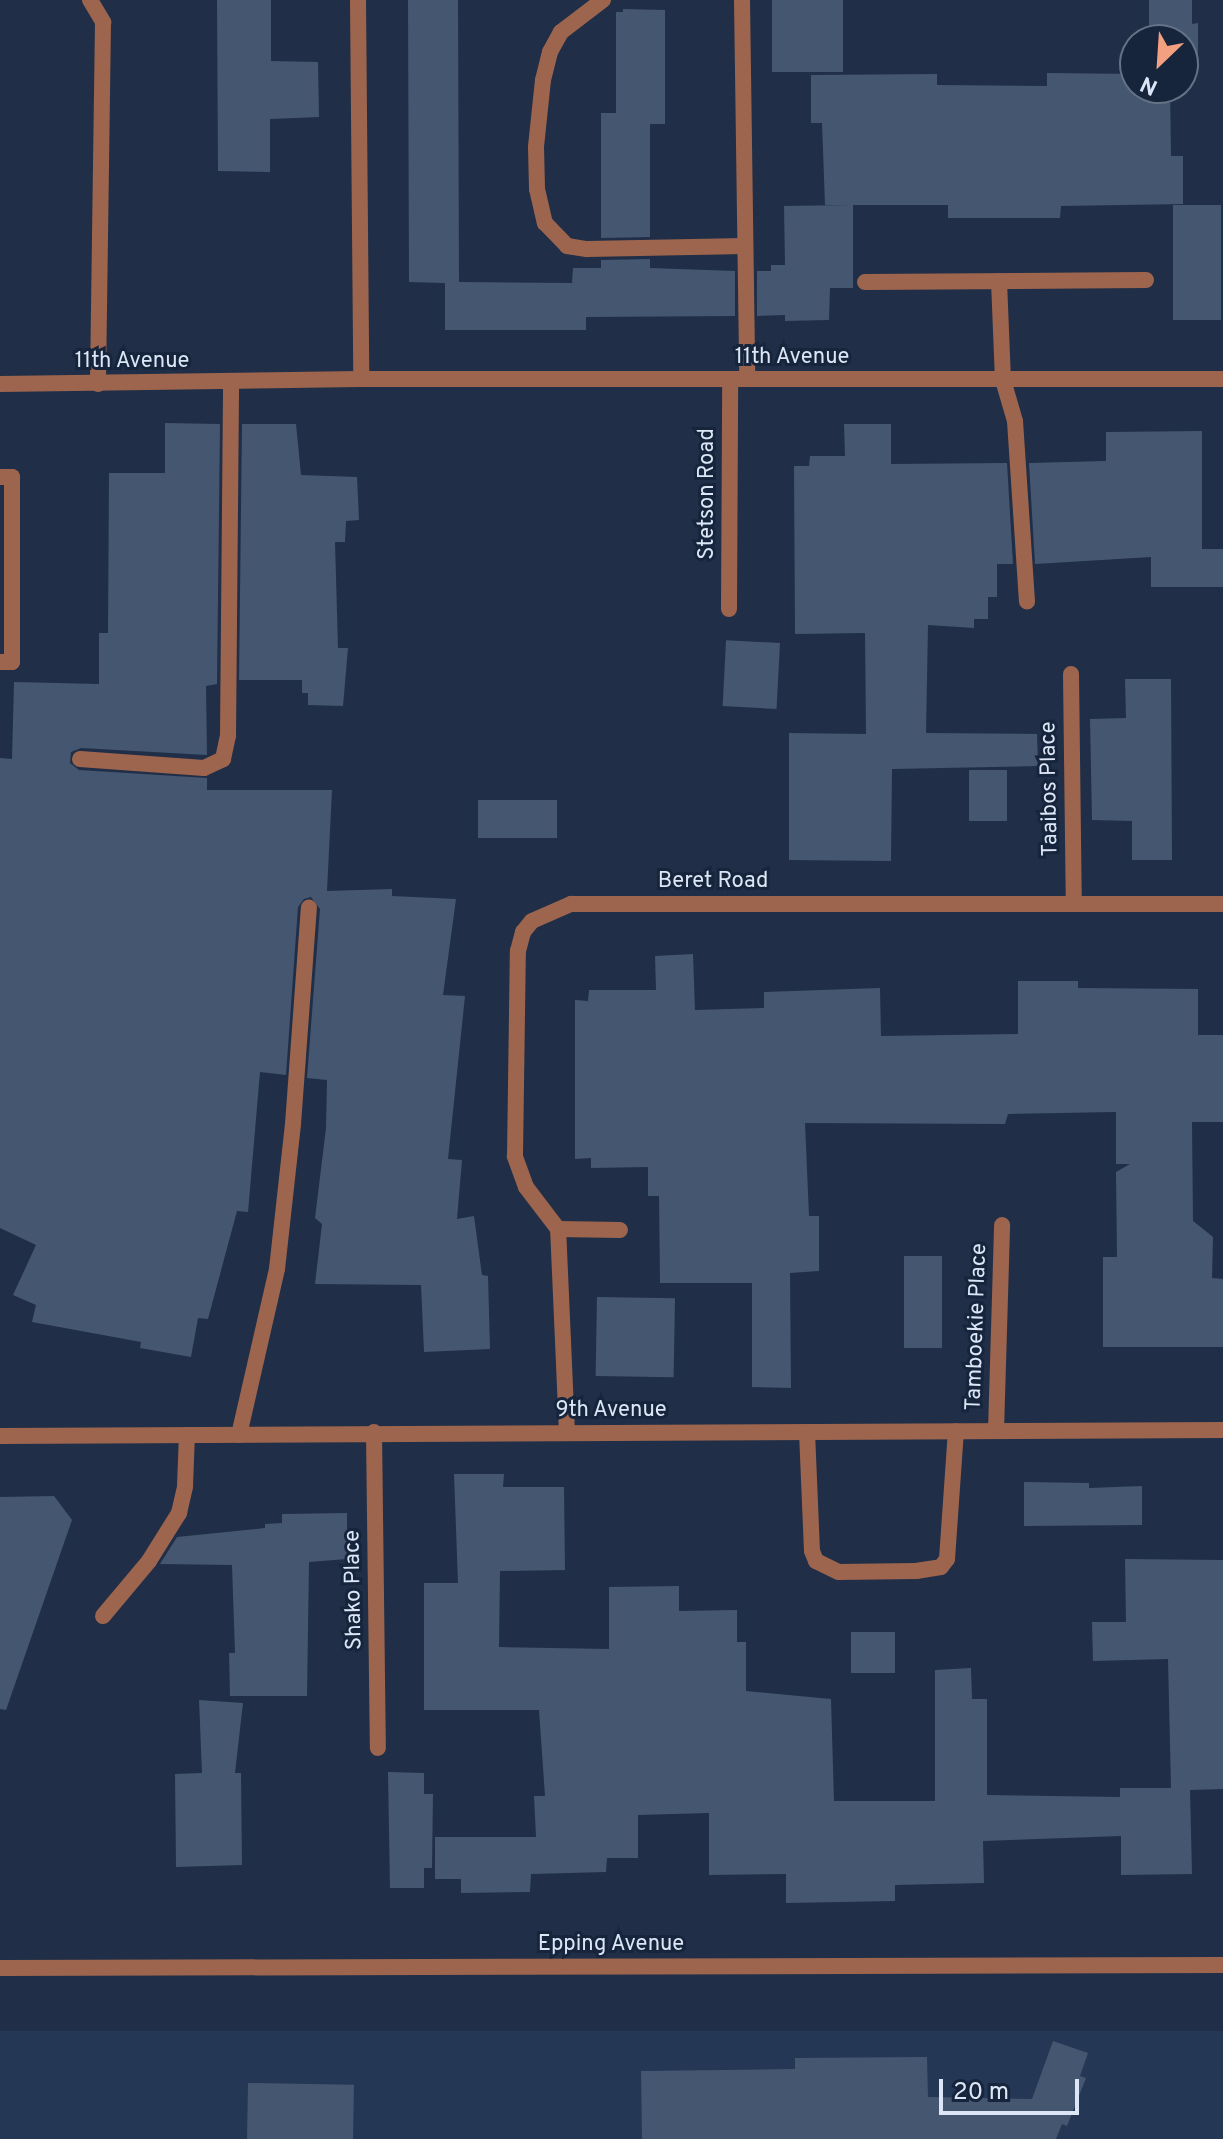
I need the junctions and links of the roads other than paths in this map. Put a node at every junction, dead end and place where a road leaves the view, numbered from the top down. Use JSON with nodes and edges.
{"nodes":[{"id":1,"x":90,"y":0,"type":"edge"},
{"id":2,"x":358,"y":0,"type":"edge"},
{"id":3,"x":603,"y":0,"type":"edge"},
{"id":4,"x":742,"y":0,"type":"edge"},
{"id":5,"x":745,"y":246,"type":"junction"},
{"id":6,"x":1146,"y":280,"type":"dead end"},
{"id":7,"x":999,"y":281,"type":"junction"},
{"id":8,"x":865,"y":282,"type":"dead end"},
{"id":9,"x":361,"y":379,"type":"junction"},
{"id":10,"x":1223,"y":379,"type":"edge"},
{"id":11,"x":739,"y":380,"type":"junction"},
{"id":12,"x":1003,"y":380,"type":"junction"},
{"id":13,"x":231,"y":383,"type":"junction"},
{"id":14,"x":0,"y":384,"type":"edge"},
{"id":15,"x":98,"y":384,"type":"junction"},
{"id":16,"x":0,"y":477,"type":"edge"},
{"id":17,"x":1027,"y":602,"type":"dead end"},
{"id":18,"x":729,"y":609,"type":"dead end"},
{"id":19,"x":0,"y":662,"type":"edge"},
{"id":20,"x":1071,"y":674,"type":"dead end"},
{"id":21,"x":80,"y":759,"type":"dead end"},
{"id":22,"x":1074,"y":904,"type":"junction"},
{"id":23,"x":1223,"y":904,"type":"edge"},
{"id":24,"x":309,"y":908,"type":"dead end"},
{"id":25,"x":1002,"y":1225,"type":"dead end"},
{"id":26,"x":558,"y":1229,"type":"junction"},
{"id":27,"x":620,"y":1230,"type":"dead end"},
{"id":28,"x":1223,"y":1430,"type":"edge"},
{"id":29,"x":956,"y":1431,"type":"junction"},
{"id":30,"x":996,"y":1431,"type":"junction"},
{"id":31,"x":374,"y":1432,"type":"junction"},
{"id":32,"x":807,"y":1432,"type":"junction"},
{"id":33,"x":567,"y":1433,"type":"junction"},
{"id":34,"x":187,"y":1435,"type":"junction"},
{"id":35,"x":239,"y":1435,"type":"junction"},
{"id":36,"x":0,"y":1436,"type":"edge"},
{"id":37,"x":103,"y":1616,"type":"dead end"},
{"id":38,"x":378,"y":1748,"type":"dead end"},
{"id":39,"x":1223,"y":1965,"type":"edge"},
{"id":40,"x":0,"y":1968,"type":"edge"}],
"edges":[{"from":1,"to":15,"type":"street"},
{"from":2,"to":9,"type":"street"},
{"from":3,"to":5,"type":"street"},
{"from":4,"to":5,"type":"street","name":"Stetson Road"},
{"from":5,"to":11,"type":"street","name":"Stetson Road"},
{"from":6,"to":7,"type":"street"},
{"from":7,"to":8,"type":"street"},
{"from":7,"to":12,"type":"street"},
{"from":9,"to":11,"type":"street","name":"11th Avenue"},
{"from":9,"to":13,"type":"street","name":"11th Avenue"},
{"from":10,"to":12,"type":"street","name":"11th Avenue"},
{"from":11,"to":12,"type":"street","name":"11th Avenue"},
{"from":11,"to":18,"type":"street","name":"Stetson Road"},
{"from":12,"to":17,"type":"street"},
{"from":13,"to":15,"type":"street","name":"11th Avenue"},
{"from":13,"to":21,"type":"street"},
{"from":14,"to":15,"type":"street","name":"11th Avenue"},
{"from":16,"to":19,"type":"street"},
{"from":20,"to":22,"type":"street","name":"Taaibos Place"},
{"from":22,"to":23,"type":"street","name":"Beret Road"},
{"from":22,"to":26,"type":"street","name":"Beret Road"},
{"from":24,"to":35,"type":"street"},
{"from":25,"to":30,"type":"street","name":"Tamboekie Place"},
{"from":26,"to":27,"type":"street"},
{"from":26,"to":33,"type":"street"},
{"from":28,"to":30,"type":"street","name":"9th Avenue"},
{"from":29,"to":30,"type":"street","name":"9th Avenue"},
{"from":29,"to":32,"type":"street","name":"9th Avenue"},
{"from":29,"to":32,"type":"street"},
{"from":31,"to":33,"type":"street","name":"9th Avenue"},
{"from":31,"to":35,"type":"street","name":"9th Avenue"},
{"from":31,"to":38,"type":"street","name":"Shako Place"},
{"from":32,"to":33,"type":"street","name":"9th Avenue"},
{"from":34,"to":35,"type":"street","name":"9th Avenue"},
{"from":34,"to":36,"type":"street","name":"9th Avenue"},
{"from":34,"to":37,"type":"street"},
{"from":39,"to":40,"type":"street","name":"Epping Avenue"}]}
